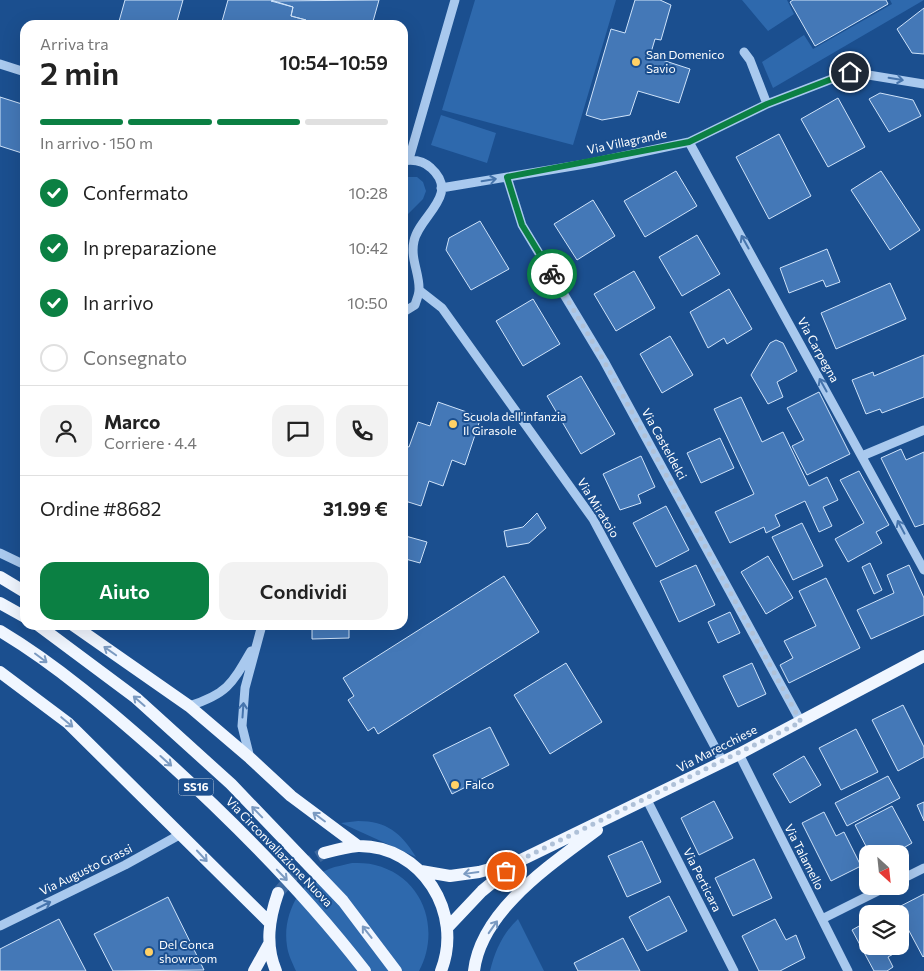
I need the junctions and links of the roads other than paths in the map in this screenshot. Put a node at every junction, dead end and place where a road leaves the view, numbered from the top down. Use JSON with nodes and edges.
{"nodes":[{"id":1,"x":456,"y":0,"type":"edge"},
{"id":2,"x":744,"y":52,"type":"dead end"},
{"id":3,"x":0,"y":64,"type":"edge"},
{"id":4,"x":20,"y":70,"type":"edge"},
{"id":5,"x":924,"y":84,"type":"edge"},
{"id":6,"x":767,"y":104,"type":"junction"},
{"id":7,"x":689,"y":142,"type":"junction"},
{"id":8,"x":408,"y":154,"type":"edge"},
{"id":9,"x":408,"y":160,"type":"edge"},
{"id":10,"x":507,"y":177,"type":"junction"},
{"id":11,"x":441,"y":188,"type":"junction"},
{"id":12,"x":419,"y":290,"type":"junction"},
{"id":13,"x":408,"y":309,"type":"edge"},
{"id":14,"x":924,"y":430,"type":"edge"},
{"id":15,"x":862,"y":456,"type":"junction"},
{"id":16,"x":0,"y":553,"type":"edge"},
{"id":17,"x":20,"y":563,"type":"edge"},
{"id":18,"x":924,"y":570,"type":"edge"},
{"id":19,"x":0,"y":577,"type":"edge"},
{"id":20,"x":20,"y":589,"type":"edge"},
{"id":21,"x":0,"y":603,"type":"edge"},
{"id":22,"x":20,"y":614,"type":"edge"},
{"id":23,"x":45,"y":630,"type":"edge"},
{"id":24,"x":80,"y":630,"type":"edge"},
{"id":25,"x":261,"y":630,"type":"edge"},
{"id":26,"x":0,"y":631,"type":"edge"},
{"id":27,"x":258,"y":640,"type":"junction"},
{"id":28,"x":924,"y":656,"type":"edge"},
{"id":29,"x":0,"y":672,"type":"edge"},
{"id":30,"x":189,"y":706,"type":"junction"},
{"id":31,"x":801,"y":722,"type":"junction"},
{"id":32,"x":739,"y":754,"type":"junction"},
{"id":33,"x":250,"y":758,"type":"junction"},
{"id":34,"x":723,"y":762,"type":"junction"},
{"id":35,"x":647,"y":800,"type":"junction"},
{"id":36,"x":619,"y":813,"type":"junction"},
{"id":37,"x":181,"y":834,"type":"junction"},
{"id":38,"x":358,"y":846,"type":"junction"},
{"id":39,"x":324,"y":853,"type":"tunnel mouth"},
{"id":40,"x":518,"y":861,"type":"junction"},
{"id":41,"x":924,"y":868,"type":"edge"},
{"id":42,"x":421,"y":871,"type":"junction"},
{"id":43,"x":909,"y":876,"type":"edge"},
{"id":44,"x":278,"y":894,"type":"tunnel mouth"},
{"id":45,"x":870,"y":895,"type":"edge"},
{"id":46,"x":822,"y":919,"type":"junction"},
{"id":47,"x":270,"y":923,"type":"junction"},
{"id":48,"x":0,"y":926,"type":"edge"},
{"id":49,"x":448,"y":927,"type":"junction"},
{"id":50,"x":269,"y":944,"type":"junction"},
{"id":51,"x":254,"y":971,"type":"edge"},
{"id":52,"x":276,"y":971,"type":"edge"},
{"id":53,"x":365,"y":971,"type":"edge"},
{"id":54,"x":396,"y":971,"type":"edge"},
{"id":55,"x":441,"y":971,"type":"edge"},
{"id":56,"x":474,"y":971,"type":"edge"},
{"id":57,"x":734,"y":971,"type":"edge"},
{"id":58,"x":848,"y":971,"type":"edge"}],
"edges":[{"from":1,"to":8,"type":"street"},
{"from":2,"to":6,"type":"street"},
{"from":3,"to":4,"type":"street"},
{"from":6,"to":5,"type":"street","name":"Via Villagrande","one_way":true},
{"from":6,"to":7,"type":"street","name":"Via Villagrande"},
{"from":7,"to":10,"type":"street","name":"Via Villagrande"},
{"from":15,"to":7,"type":"street","name":"Via Carpegna","one_way":true},
{"from":9,"to":11,"type":"street"},
{"from":11,"to":10,"type":"street","name":"Via Villagrande","one_way":true},
{"from":10,"to":31,"type":"street","name":"Via Casteldelci"},
{"from":11,"to":12,"type":"street"},
{"from":12,"to":13,"type":"street"},
{"from":12,"to":34,"type":"street","name":"Via Miratoio"},
{"from":14,"to":15,"type":"street"},
{"from":18,"to":15,"type":"street","name":"Via Carpegna","one_way":true},
{"from":16,"to":17,"type":"street"},
{"from":19,"to":20,"type":"main road"},
{"from":21,"to":22,"type":"main road"},
{"from":54,"to":23,"type":"main road","name":"Via Circonvallazione Nuova","number":"SS16","one_way":true,"bridge":true},
{"from":30,"to":24,"type":"main road","one_way":true},
{"from":25,"to":27,"type":"street"},
{"from":26,"to":53,"type":"main road","name":"Via Circonvallazione Nuova","number":"SS16","one_way":true,"bridge":true},
{"from":27,"to":30,"type":"street"},
{"from":33,"to":27,"type":"street","one_way":true},
{"from":28,"to":31,"type":"main road","name":"Via Marecchiese"},
{"from":29,"to":37,"type":"main road","one_way":true},
{"from":30,"to":33,"type":"main road"},
{"from":31,"to":32,"type":"main road","name":"Via Marecchiese"},
{"from":32,"to":34,"type":"main road","name":"Via Marecchiese"},
{"from":32,"to":46,"type":"street","name":"Via Talamello"},
{"from":38,"to":33,"type":"main road","one_way":true},
{"from":34,"to":35,"type":"main road","name":"Via Marecchiese"},
{"from":35,"to":36,"type":"main road","name":"Via Marecchiese"},
{"from":35,"to":57,"type":"street","name":"Via Perticara"},
{"from":36,"to":40,"type":"main road","name":"Via Marecchiese"},
{"from":56,"to":36,"type":"main road","one_way":true},
{"from":37,"to":47,"type":"main road","one_way":true},
{"from":48,"to":37,"type":"street","name":"Via Augusto Grassi","one_way":true},
{"from":38,"to":39,"type":"main road"},
{"from":38,"to":42,"type":"main road"},
{"from":40,"to":42,"type":"main road","name":"Via Marecchiese","one_way":true},
{"from":40,"to":49,"type":"main road","name":"Via Marecchiese"},
{"from":41,"to":43,"type":"street"},
{"from":42,"to":49,"type":"main road"},
{"from":44,"to":47,"type":"main road"},
{"from":45,"to":46,"type":"street"},
{"from":46,"to":58,"type":"street","name":"Via Talamello"},
{"from":47,"to":50,"type":"main road"},
{"from":49,"to":55,"type":"main road"},
{"from":50,"to":51,"type":"main road"},
{"from":50,"to":52,"type":"main road"}]}
